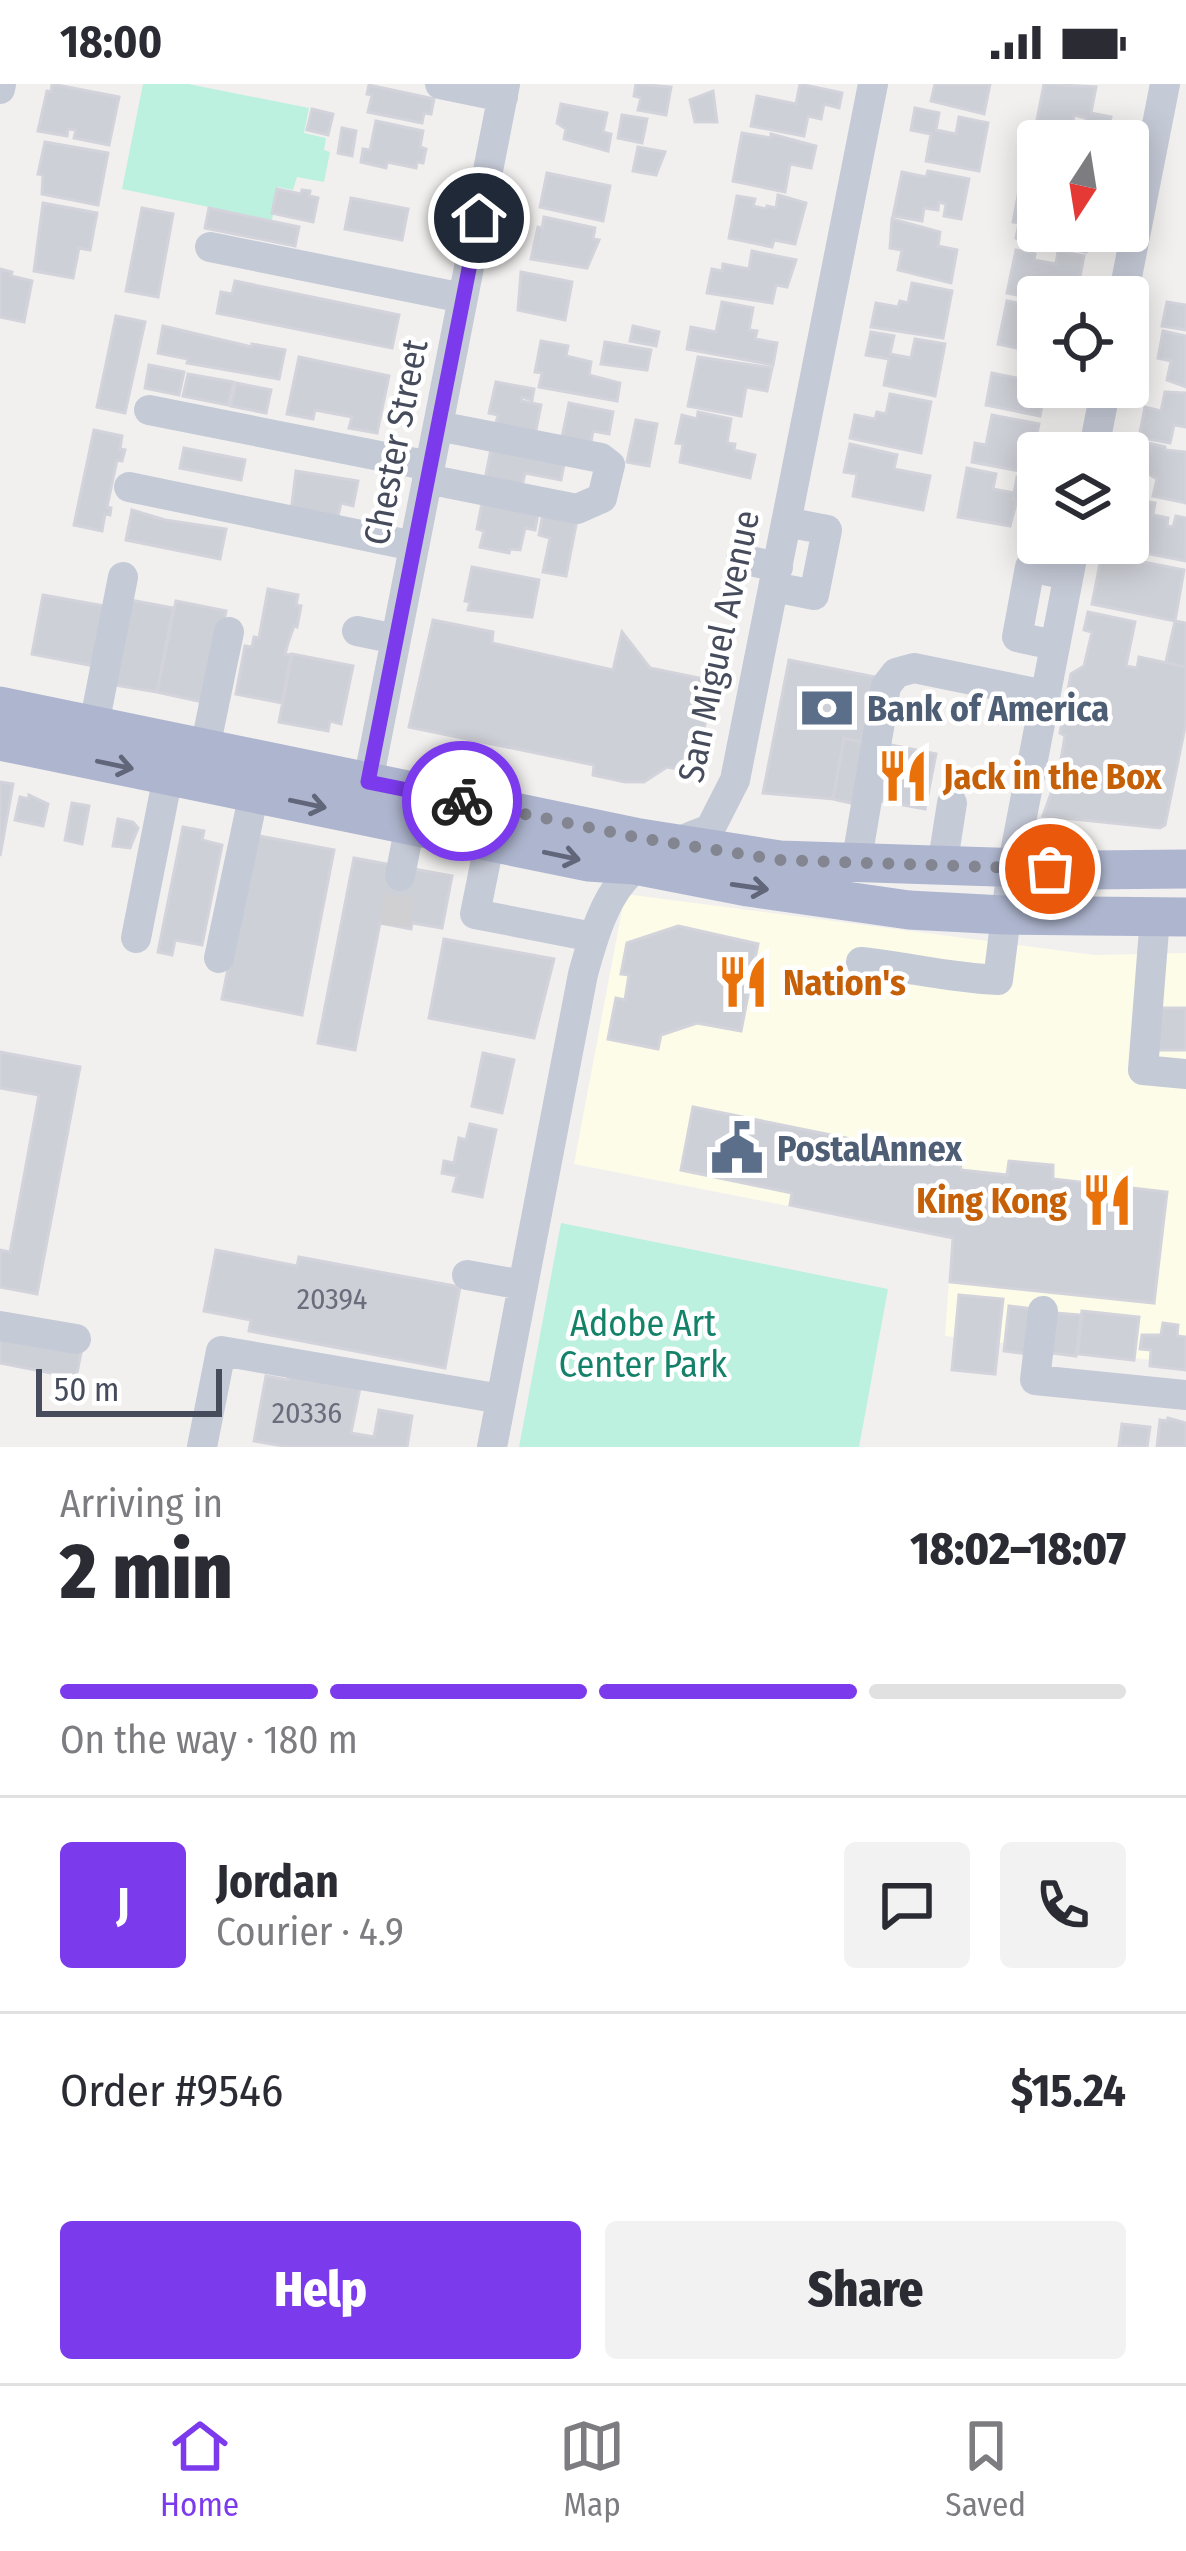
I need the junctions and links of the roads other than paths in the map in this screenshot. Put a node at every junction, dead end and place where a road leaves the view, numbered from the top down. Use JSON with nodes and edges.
{"nodes":[{"id":1,"x":440,"y":84,"type":"edge"},
{"id":2,"x":873,"y":84,"type":"edge"},
{"id":3,"x":1165,"y":84,"type":"edge"},
{"id":4,"x":504,"y":90,"type":"edge"},
{"id":5,"x":210,"y":247,"type":"dead end"},
{"id":6,"x":1127,"y":276,"type":"edge"},
{"id":7,"x":463,"y":298,"type":"junction"},
{"id":8,"x":149,"y":410,"type":"dead end"},
{"id":9,"x":438,"y":426,"type":"junction"},
{"id":10,"x":429,"y":472,"type":"junction"},
{"id":11,"x":129,"y":488,"type":"dead end"},
{"id":12,"x":786,"y":522,"type":"junction"},
{"id":13,"x":414,"y":545,"type":"junction"},
{"id":14,"x":741,"y":559,"type":"dead end"},
{"id":15,"x":1071,"y":564,"type":"edge"},
{"id":16,"x":1069,"y":575,"type":"junction"},
{"id":17,"x":123,"y":577,"type":"dead end"},
{"id":18,"x":776,"y":577,"type":"junction"},
{"id":19,"x":357,"y":631,"type":"dead end"},
{"id":20,"x":229,"y":632,"type":"dead end"},
{"id":21,"x":396,"y":639,"type":"junction"},
{"id":22,"x":1054,"y":645,"type":"junction"},
{"id":23,"x":1045,"y":695,"type":"junction"},
{"id":24,"x":0,"y":706,"type":"edge"},
{"id":25,"x":94,"y":725,"type":"junction"},
{"id":26,"x":0,"y":741,"type":"edge"},
{"id":27,"x":205,"y":748,"type":"junction"},
{"id":28,"x":168,"y":776,"type":"junction"},
{"id":29,"x":254,"y":793,"type":"junction"},
{"id":30,"x":364,"y":798,"type":"junction"},
{"id":31,"x":952,"y":803,"type":"dead end"},
{"id":32,"x":410,"y":825,"type":"junction"},
{"id":33,"x":490,"y":840,"type":"junction"},
{"id":34,"x":675,"y":842,"type":"junction"},
{"id":35,"x":635,"y":865,"type":"junction"},
{"id":36,"x":856,"y":865,"type":"junction"},
{"id":37,"x":942,"y":867,"type":"junction"},
{"id":38,"x":1012,"y":868,"type":"junction"},
{"id":39,"x":1186,"y":869,"type":"edge"},
{"id":40,"x":400,"y":877,"type":"tunnel mouth"},
{"id":41,"x":1004,"y":916,"type":"junction"},
{"id":42,"x":1171,"y":917,"type":"edge"},
{"id":43,"x":136,"y":938,"type":"dead end"},
{"id":44,"x":593,"y":938,"type":"junction"},
{"id":45,"x":219,"y":958,"type":"dead end"},
{"id":46,"x":861,"y":962,"type":"dead end"},
{"id":47,"x":1186,"y":1074,"type":"edge"},
{"id":48,"x":557,"y":1111,"type":"junction"},
{"id":49,"x":588,"y":1117,"type":"dead end"},
{"id":50,"x":467,"y":1275,"type":"dead end"},
{"id":51,"x":523,"y":1285,"type":"junction"},
{"id":52,"x":1043,"y":1311,"type":"dead end"},
{"id":53,"x":0,"y":1326,"type":"edge"},
{"id":54,"x":76,"y":1339,"type":"dead end"},
{"id":55,"x":1186,"y":1395,"type":"edge"},
{"id":56,"x":501,"y":1399,"type":"junction"},
{"id":57,"x":202,"y":1447,"type":"edge"},
{"id":58,"x":492,"y":1447,"type":"edge"}],
"edges":[{"from":1,"to":4,"type":"street"},
{"from":2,"to":12,"type":"street","name":"San Miguel Avenue"},
{"from":3,"to":6,"type":"street"},
{"from":4,"to":7,"type":"street","name":"Chester Street"},
{"from":5,"to":7,"type":"street"},
{"from":7,"to":9,"type":"street","name":"Chester Street"},
{"from":8,"to":10,"type":"street"},
{"from":9,"to":10,"type":"street","name":"Chester Street"},
{"from":9,"to":10,"type":"street"},
{"from":10,"to":13,"type":"street","name":"Chester Street"},
{"from":11,"to":13,"type":"street"},
{"from":12,"to":18,"type":"street","name":"San Miguel Avenue"},
{"from":12,"to":18,"type":"street"},
{"from":13,"to":21,"type":"street","name":"Chester Street"},
{"from":14,"to":18,"type":"street"},
{"from":15,"to":16,"type":"street"},
{"from":16,"to":22,"type":"street"},
{"from":16,"to":22,"type":"street"},
{"from":17,"to":25,"type":"street"},
{"from":18,"to":34,"type":"street","name":"San Miguel Avenue"},
{"from":19,"to":21,"type":"street"},
{"from":20,"to":27,"type":"street"},
{"from":21,"to":30,"type":"street","name":"Chester Street"},
{"from":22,"to":23,"type":"street"},
{"from":23,"to":36,"type":"street"},
{"from":23,"to":38,"type":"street"},
{"from":24,"to":25,"type":"main road"},
{"from":25,"to":27,"type":"main road"},
{"from":26,"to":28,"type":"main road","one_way":true},
{"from":27,"to":30,"type":"main road"},
{"from":28,"to":29,"type":"main road"},
{"from":28,"to":43,"type":"street"},
{"from":29,"to":30,"type":"main road","one_way":true},
{"from":29,"to":45,"type":"street"},
{"from":30,"to":32,"type":"main road"},
{"from":30,"to":34,"type":"main road"},
{"from":31,"to":37,"type":"street"},
{"from":32,"to":33,"type":"main road"},
{"from":32,"to":40,"type":"street"},
{"from":33,"to":35,"type":"main road","one_way":true},
{"from":33,"to":44,"type":"street"},
{"from":34,"to":35,"type":"street","name":"San Miguel Avenue"},
{"from":34,"to":36,"type":"main road"},
{"from":35,"to":41,"type":"main road","one_way":true},
{"from":35,"to":44,"type":"street","name":"San Miguel Avenue"},
{"from":36,"to":37,"type":"main road"},
{"from":37,"to":38,"type":"main road"},
{"from":38,"to":39,"type":"main road"},
{"from":38,"to":41,"type":"street"},
{"from":41,"to":42,"type":"main road"},
{"from":41,"to":46,"type":"street"},
{"from":42,"to":47,"type":"street"},
{"from":44,"to":48,"type":"street","name":"San Miguel Avenue"},
{"from":48,"to":49,"type":"street"},
{"from":48,"to":51,"type":"street","name":"San Miguel Avenue"},
{"from":50,"to":51,"type":"street"},
{"from":51,"to":56,"type":"street","name":"San Miguel Avenue"},
{"from":52,"to":55,"type":"street"},
{"from":53,"to":54,"type":"street"},
{"from":56,"to":57,"type":"street"},
{"from":56,"to":58,"type":"street","name":"San Miguel Avenue"}]}
